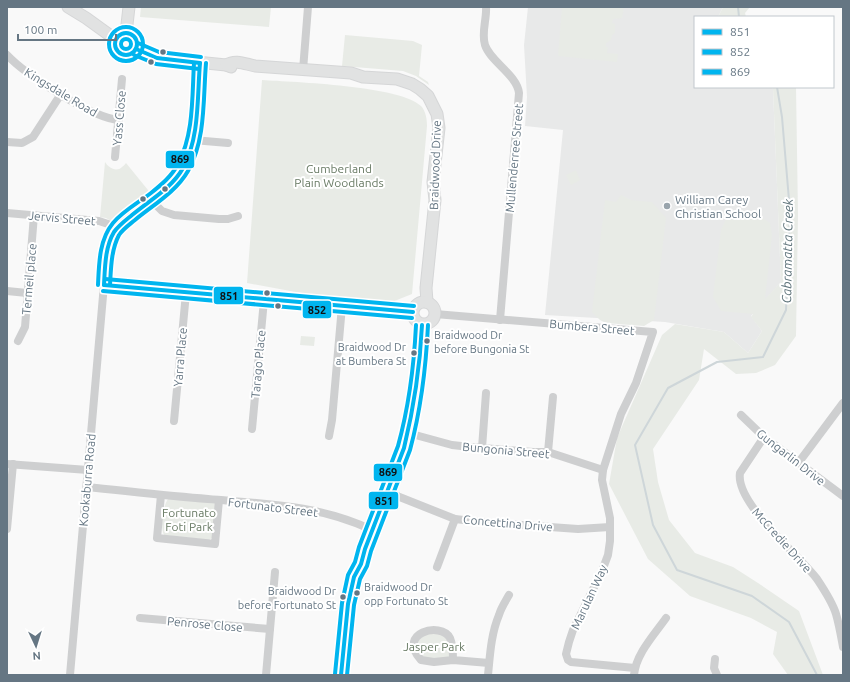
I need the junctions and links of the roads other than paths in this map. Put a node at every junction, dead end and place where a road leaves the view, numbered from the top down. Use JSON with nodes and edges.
{"nodes":[{"id":1,"x":68,"y":7,"type":"edge"},
{"id":2,"x":129,"y":7,"type":"edge"},
{"id":3,"x":308,"y":7,"type":"edge"},
{"id":4,"x":486,"y":7,"type":"edge"},
{"id":5,"x":126,"y":33,"type":"junction"},
{"id":6,"x":115,"y":39,"type":"junction"},
{"id":7,"x":136,"y":49,"type":"junction"},
{"id":8,"x":7,"y":55,"type":"edge"},
{"id":9,"x":200,"y":63,"type":"junction"},
{"id":10,"x":303,"y":70,"type":"junction"},
{"id":11,"x":122,"y":79,"type":"dead end"},
{"id":12,"x":61,"y":94,"type":"junction"},
{"id":13,"x":119,"y":120,"type":"junction"},
{"id":14,"x":193,"y":140,"type":"junction"},
{"id":15,"x":7,"y":142,"type":"edge"},
{"id":16,"x":228,"y":143,"type":"dead end"},
{"id":17,"x":116,"y":157,"type":"dead end"},
{"id":18,"x":151,"y":200,"type":"junction"},
{"id":19,"x":7,"y":213,"type":"edge"},
{"id":20,"x":34,"y":215,"type":"junction"},
{"id":21,"x":238,"y":216,"type":"dead end"},
{"id":22,"x":115,"y":230,"type":"junction"},
{"id":23,"x":104,"y":285,"type":"junction"},
{"id":24,"x":7,"y":291,"type":"edge"},
{"id":25,"x":186,"y":292,"type":"junction"},
{"id":26,"x":28,"y":293,"type":"junction"},
{"id":27,"x":264,"y":300,"type":"junction"},
{"id":28,"x":427,"y":302,"type":"junction"},
{"id":29,"x":342,"y":306,"type":"junction"},
{"id":30,"x":413,"y":312,"type":"junction"},
{"id":31,"x":436,"y":314,"type":"junction"},
{"id":32,"x":500,"y":320,"type":"junction"},
{"id":33,"x":422,"y":325,"type":"junction"},
{"id":34,"x":653,"y":332,"type":"joint"},
{"id":35,"x":18,"y":341,"type":"dead end"},
{"id":36,"x":486,"y":393,"type":"dead end"},
{"id":37,"x":553,"y":397,"type":"dead end"},
{"id":38,"x":842,"y":406,"type":"edge"},
{"id":39,"x":741,"y":415,"type":"dead end"},
{"id":40,"x":174,"y":421,"type":"dead end"},
{"id":41,"x":252,"y":429,"type":"dead end"},
{"id":42,"x":408,"y":433,"type":"junction"},
{"id":43,"x":329,"y":436,"type":"dead end"},
{"id":44,"x":764,"y":436,"type":"junction"},
{"id":45,"x":482,"y":448,"type":"junction"},
{"id":46,"x":548,"y":452,"type":"junction"},
{"id":47,"x":798,"y":462,"type":"junction"},
{"id":48,"x":10,"y":464,"type":"edge"},
{"id":49,"x":88,"y":470,"type":"junction"},
{"id":50,"x":603,"y":470,"type":"junction"},
{"id":51,"x":87,"y":487,"type":"junction"},
{"id":52,"x":387,"y":492,"type":"junction"},
{"id":53,"x":161,"y":495,"type":"junction"},
{"id":54,"x":843,"y":496,"type":"edge"},
{"id":55,"x":219,"y":500,"type":"junction"},
{"id":56,"x":455,"y":519,"type":"junction"},
{"id":57,"x":610,"y":527,"type":"junction"},
{"id":58,"x":7,"y":529,"type":"edge"},
{"id":59,"x":372,"y":530,"type":"junction"},
{"id":60,"x":437,"y":567,"type":"dead end"},
{"id":61,"x":275,"y":572,"type":"dead end"},
{"id":62,"x":509,"y":595,"type":"dead end"},
{"id":63,"x":839,"y":611,"type":"edge"},
{"id":64,"x":140,"y":618,"type":"dead end"},
{"id":65,"x":666,"y":618,"type":"dead end"},
{"id":66,"x":270,"y":629,"type":"junction"},
{"id":67,"x":843,"y":647,"type":"edge"},
{"id":68,"x":715,"y":659,"type":"dead end"},
{"id":69,"x":453,"y":660,"type":"junction"},
{"id":70,"x":489,"y":663,"type":"junction"},
{"id":71,"x":634,"y":671,"type":"edge"},
{"id":72,"x":70,"y":675,"type":"edge"},
{"id":73,"x":266,"y":675,"type":"edge"},
{"id":74,"x":341,"y":675,"type":"edge"},
{"id":75,"x":488,"y":675,"type":"edge"},
{"id":76,"x":717,"y":675,"type":"edge"}],
"edges":[{"from":1,"to":6,"type":"street"},
{"from":2,"to":5,"type":"street"},
{"from":3,"to":10,"type":"street"},
{"from":4,"to":32,"type":"street","name":"Mullenderree Street"},
{"from":5,"to":6,"type":"street"},
{"from":5,"to":7,"type":"street"},
{"from":6,"to":7,"type":"street"},
{"from":7,"to":9,"type":"street","name":"Braidwood Drive"},
{"from":8,"to":12,"type":"street","name":"Kingsdale Road"},
{"from":9,"to":10,"type":"street","name":"Braidwood Drive"},
{"from":9,"to":14,"type":"street"},
{"from":10,"to":28,"type":"street","name":"Braidwood Drive"},
{"from":11,"to":13,"type":"street","name":"Yass Close"},
{"from":12,"to":13,"type":"street","name":"Kingsdale Road"},
{"from":12,"to":15,"type":"street"},
{"from":13,"to":17,"type":"street","name":"Yass Close"},
{"from":14,"to":16,"type":"street"},
{"from":14,"to":18,"type":"street"},
{"from":18,"to":21,"type":"street"},
{"from":18,"to":22,"type":"street"},
{"from":19,"to":20,"type":"street","name":"Jervis Street"},
{"from":20,"to":22,"type":"street","name":"Jervis Street"},
{"from":20,"to":26,"type":"street","name":"Termeil place"},
{"from":22,"to":23,"type":"street","name":"Kookaburra Road"},
{"from":23,"to":25,"type":"street"},
{"from":23,"to":49,"type":"street","name":"Kookaburra Road"},
{"from":24,"to":26,"type":"street"},
{"from":25,"to":27,"type":"street"},
{"from":25,"to":40,"type":"street","name":"Yarra Place"},
{"from":26,"to":35,"type":"street","name":"Termeil place"},
{"from":27,"to":29,"type":"street"},
{"from":27,"to":41,"type":"street","name":"Tarago Place"},
{"from":28,"to":30,"type":"street"},
{"from":28,"to":31,"type":"street"},
{"from":29,"to":30,"type":"street"},
{"from":29,"to":43,"type":"street"},
{"from":30,"to":33,"type":"street"},
{"from":31,"to":32,"type":"street","name":"Bumbera Street"},
{"from":31,"to":33,"type":"street"},
{"from":32,"to":34,"type":"street","name":"Bumbera Street"},
{"from":33,"to":42,"type":"street"},
{"from":34,"to":50,"type":"street","name":"Marulan Way"},
{"from":36,"to":45,"type":"street"},
{"from":37,"to":46,"type":"street"},
{"from":38,"to":47,"type":"street"},
{"from":39,"to":44,"type":"street","name":"Gungarlin Drive"},
{"from":42,"to":45,"type":"street","name":"Bungonia Street"},
{"from":42,"to":52,"type":"street"},
{"from":44,"to":47,"type":"street","name":"Gungarlin Drive"},
{"from":44,"to":63,"type":"street","name":"McCredie Drive"},
{"from":45,"to":46,"type":"street","name":"Bungonia Street"},
{"from":46,"to":50,"type":"street","name":"Bungonia Street"},
{"from":47,"to":54,"type":"street","name":"Gungarlin Drive"},
{"from":48,"to":49,"type":"street"},
{"from":48,"to":58,"type":"street"},
{"from":49,"to":51,"type":"street","name":"Kookaburra Road"},
{"from":50,"to":57,"type":"street","name":"Marulan Way"},
{"from":51,"to":53,"type":"street","name":"Fortunato Street"},
{"from":51,"to":72,"type":"street","name":"Kookaburra Road"},
{"from":52,"to":56,"type":"street","name":"Concettina Drive"},
{"from":52,"to":59,"type":"street"},
{"from":53,"to":55,"type":"street","name":"Fortunato Street"},
{"from":53,"to":55,"type":"street","name":"Fortunato Street"},
{"from":55,"to":59,"type":"street","name":"Fortunato Street"},
{"from":56,"to":57,"type":"street","name":"Concettina Drive"},
{"from":56,"to":60,"type":"street"},
{"from":57,"to":71,"type":"street","name":"Marulan Way"},
{"from":59,"to":74,"type":"street"},
{"from":61,"to":66,"type":"street"},
{"from":62,"to":70,"type":"street"},
{"from":63,"to":67,"type":"street","name":"McCredie Drive"},
{"from":64,"to":66,"type":"street","name":"Penrose Close"},
{"from":65,"to":71,"type":"street"},
{"from":66,"to":73,"type":"street"},
{"from":68,"to":76,"type":"street"},
{"from":69,"to":69,"type":"street"},
{"from":69,"to":70,"type":"street"},
{"from":70,"to":75,"type":"street"}]}
